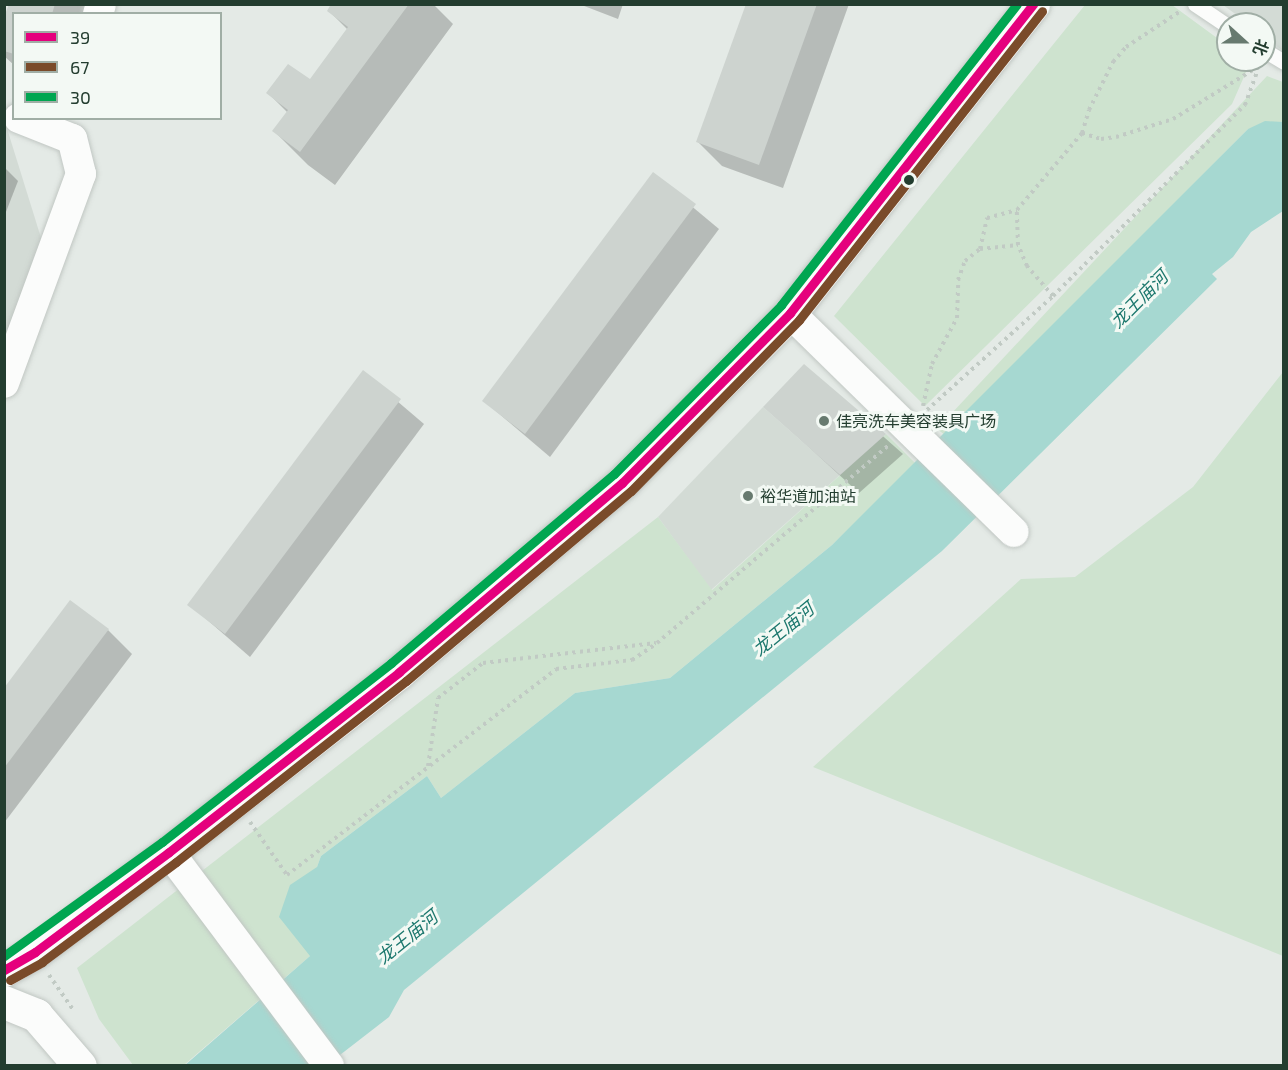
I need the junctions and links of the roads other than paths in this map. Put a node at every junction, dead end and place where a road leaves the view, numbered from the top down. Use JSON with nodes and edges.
{"nodes":[{"id":1,"x":1033,"y":4,"type":"edge"},
{"id":2,"x":1190,"y":6,"type":"edge"},
{"id":3,"x":1216,"y":20,"type":"edge"},
{"id":4,"x":30,"y":120,"type":"edge"},
{"id":5,"x":56,"y":125,"type":"edge"},
{"id":6,"x":790,"y":314,"type":"junction"},
{"id":7,"x":4,"y":383,"type":"edge"},
{"id":8,"x":1014,"y":532,"type":"dead end"},
{"id":9,"x":169,"y":852,"type":"junction"},
{"id":10,"x":4,"y":970,"type":"edge"},
{"id":11,"x":4,"y":1002,"type":"edge"},
{"id":12,"x":80,"y":1065,"type":"edge"},
{"id":13,"x":329,"y":1065,"type":"edge"}],
"edges":[{"from":1,"to":6,"type":"street"},
{"from":2,"to":3,"type":"lane"},
{"from":4,"to":5,"type":"street"},
{"from":5,"to":7,"type":"street"},
{"from":6,"to":8,"type":"street"},
{"from":6,"to":9,"type":"street"},
{"from":9,"to":10,"type":"street"},
{"from":9,"to":13,"type":"street"},
{"from":11,"to":12,"type":"street"}]}
